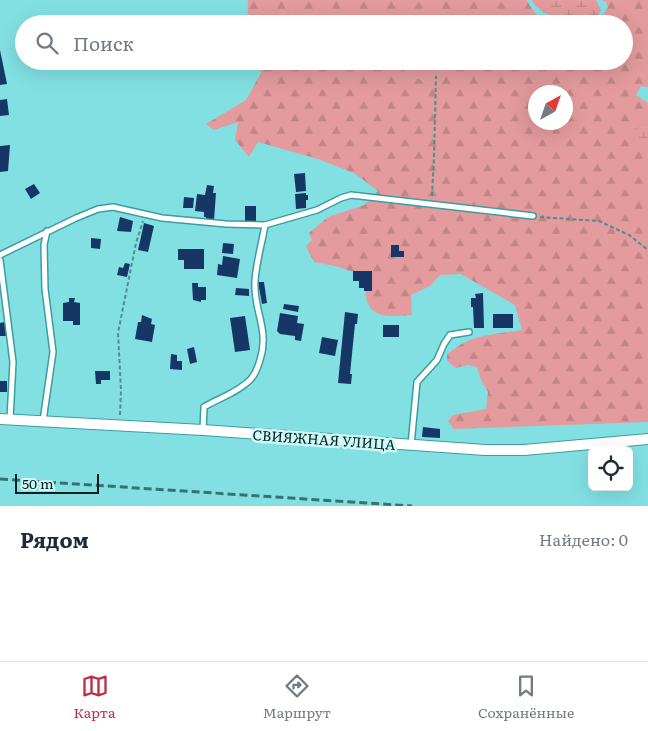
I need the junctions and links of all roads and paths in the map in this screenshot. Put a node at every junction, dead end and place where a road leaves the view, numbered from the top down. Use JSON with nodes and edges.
{"nodes":[{"id":1,"x":436,"y":76,"type":"dead end"},
{"id":2,"x":431,"y":204,"type":"junction"},
{"id":3,"x":145,"y":214,"type":"junction"},
{"id":4,"x":533,"y":216,"type":"joint"},
{"id":5,"x":265,"y":225,"type":"junction"},
{"id":6,"x":47,"y":231,"type":"junction"},
{"id":7,"x":648,"y":250,"type":"edge"},
{"id":8,"x":0,"y":255,"type":"edge"},
{"id":9,"x":0,"y":260,"type":"edge"},
{"id":10,"x":469,"y":332,"type":"dead end"},
{"id":11,"x":5,"y":419,"type":"edge"},
{"id":12,"x":43,"y":421,"type":"junction"},
{"id":13,"x":120,"y":425,"type":"junction"},
{"id":14,"x":203,"y":430,"type":"junction"},
{"id":15,"x":648,"y":439,"type":"edge"},
{"id":16,"x":411,"y":446,"type":"junction"}],
"edges":[{"from":1,"to":2,"type":"path"},
{"from":2,"to":4,"type":"lane"},
{"from":2,"to":5,"type":"lane"},
{"from":3,"to":5,"type":"lane"},
{"from":3,"to":6,"type":"lane"},
{"from":3,"to":13,"type":"path"},
{"from":4,"to":7,"type":"path"},
{"from":5,"to":14,"type":"lane"},
{"from":6,"to":8,"type":"lane"},
{"from":6,"to":12,"type":"lane"},
{"from":9,"to":11,"type":"lane"},
{"from":10,"to":16,"type":"lane"},
{"from":11,"to":12,"type":"street","name":"СВИЯЖНАЯ УЛИЦА"},
{"from":12,"to":13,"type":"street","name":"СВИЯЖНАЯ УЛИЦА"},
{"from":13,"to":14,"type":"street","name":"СВИЯЖНАЯ УЛИЦА"},
{"from":14,"to":16,"type":"street","name":"СВИЯЖНАЯ УЛИЦА"},
{"from":15,"to":16,"type":"street","name":"СВИЯЖНАЯ УЛИЦА"}]}
